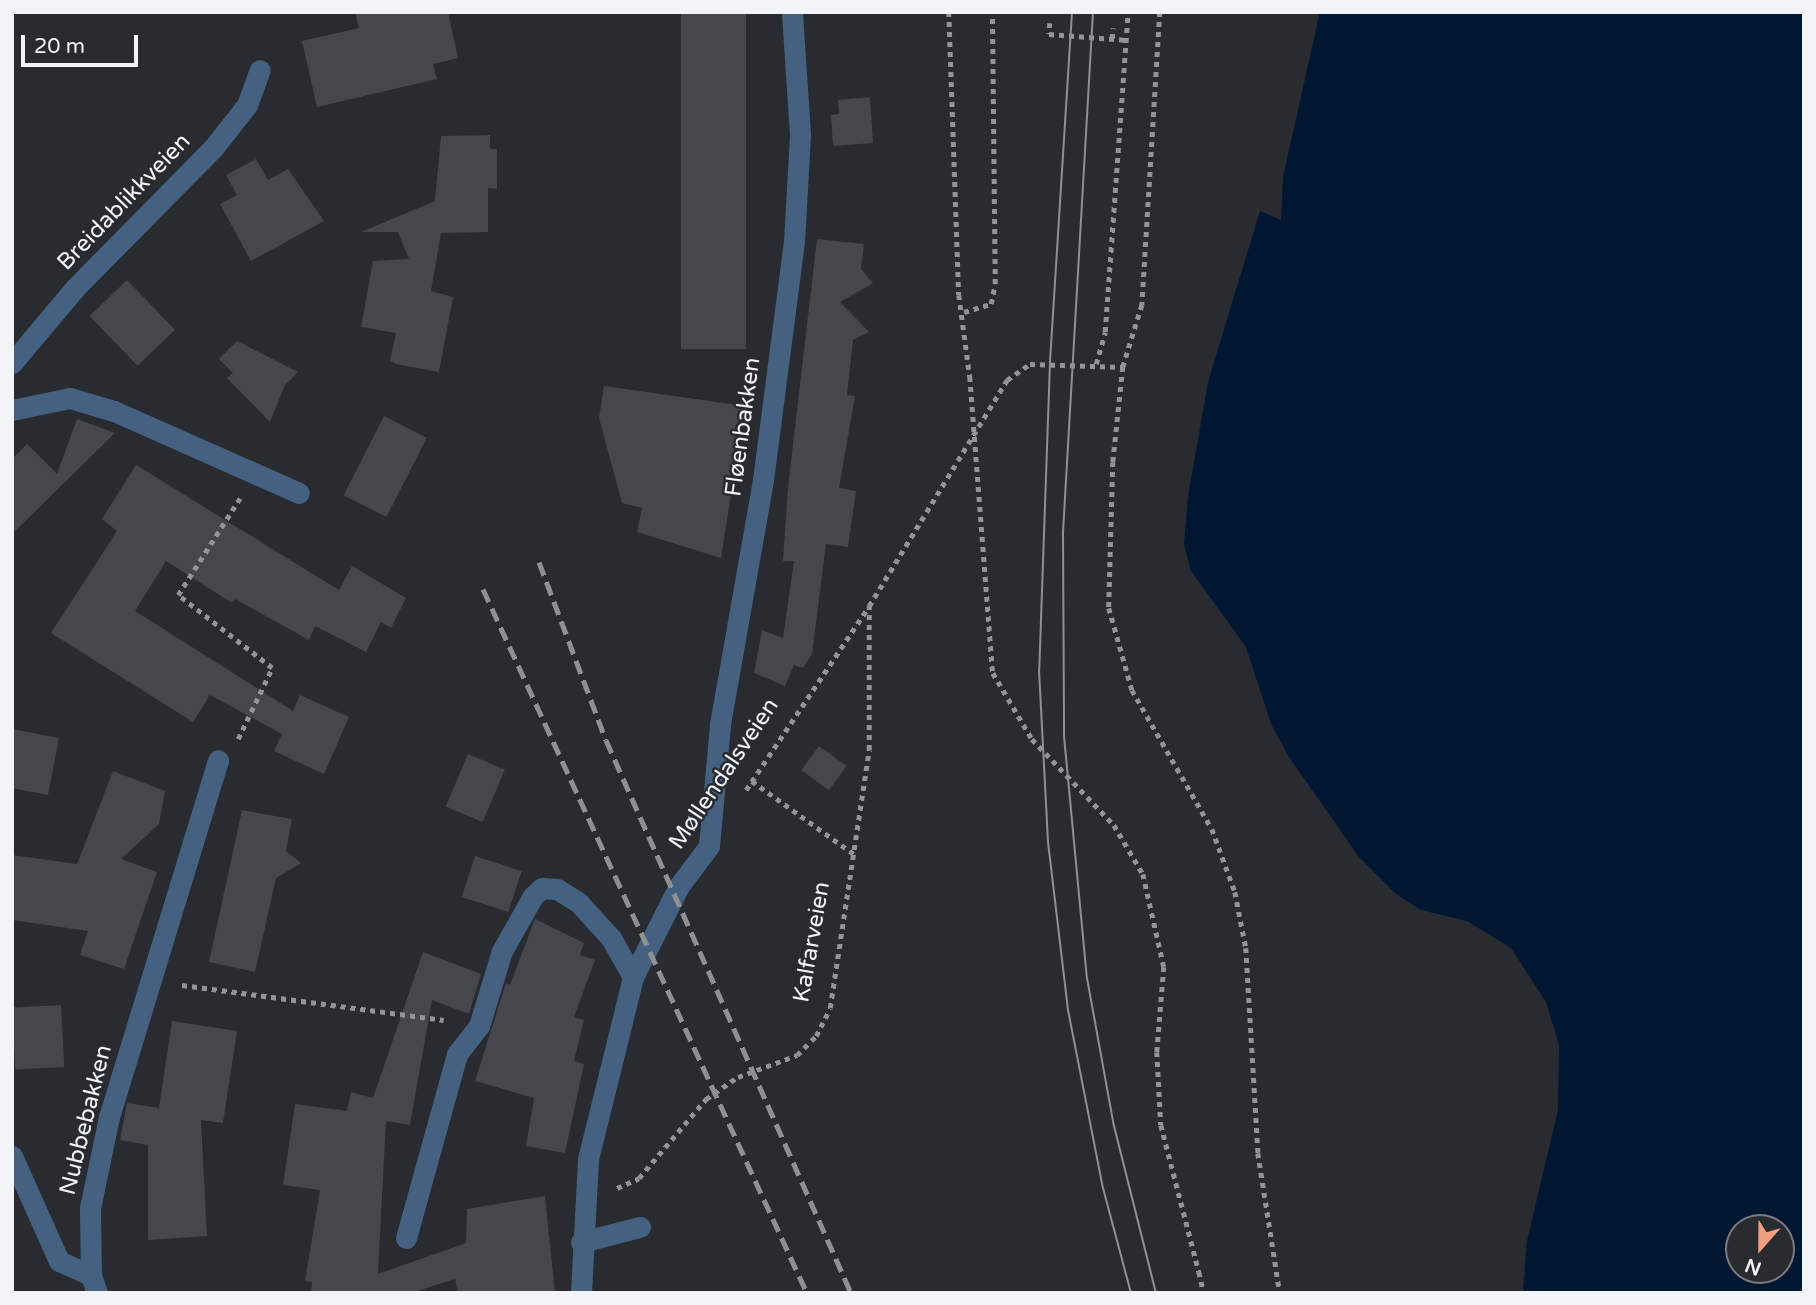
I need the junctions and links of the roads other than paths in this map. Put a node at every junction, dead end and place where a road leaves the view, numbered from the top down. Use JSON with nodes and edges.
{"nodes":[{"id":1,"x":792,"y":12,"type":"edge"},
{"id":2,"x":260,"y":69,"type":"dead end"},
{"id":3,"x":12,"y":363,"type":"edge"},
{"id":4,"x":12,"y":410,"type":"edge"},
{"id":5,"x":299,"y":493,"type":"dead end"},
{"id":6,"x":218,"y":760,"type":"dead end"},
{"id":7,"x":709,"y":846,"type":"joint"},
{"id":8,"x":633,"y":977,"type":"junction"},
{"id":9,"x":12,"y":1156,"type":"edge"},
{"id":10,"x":640,"y":1227,"type":"dead end"},
{"id":11,"x":406,"y":1238,"type":"dead end"},
{"id":12,"x":581,"y":1242,"type":"junction"},
{"id":13,"x":94,"y":1284,"type":"edge"},
{"id":14,"x":581,"y":1293,"type":"edge"}],
"edges":[{"from":1,"to":7,"type":"street","name":"Fløenbakken"},
{"from":2,"to":3,"type":"street","name":"Breidablikkveien"},
{"from":4,"to":5,"type":"street"},
{"from":6,"to":13,"type":"street","name":"Nubbebakken"},
{"from":7,"to":8,"type":"street","name":"Møllendalsveien"},
{"from":8,"to":11,"type":"street"},
{"from":8,"to":12,"type":"street"},
{"from":9,"to":13,"type":"street","name":"Nubbebakken"},
{"from":10,"to":12,"type":"street"},
{"from":12,"to":14,"type":"street"}]}
